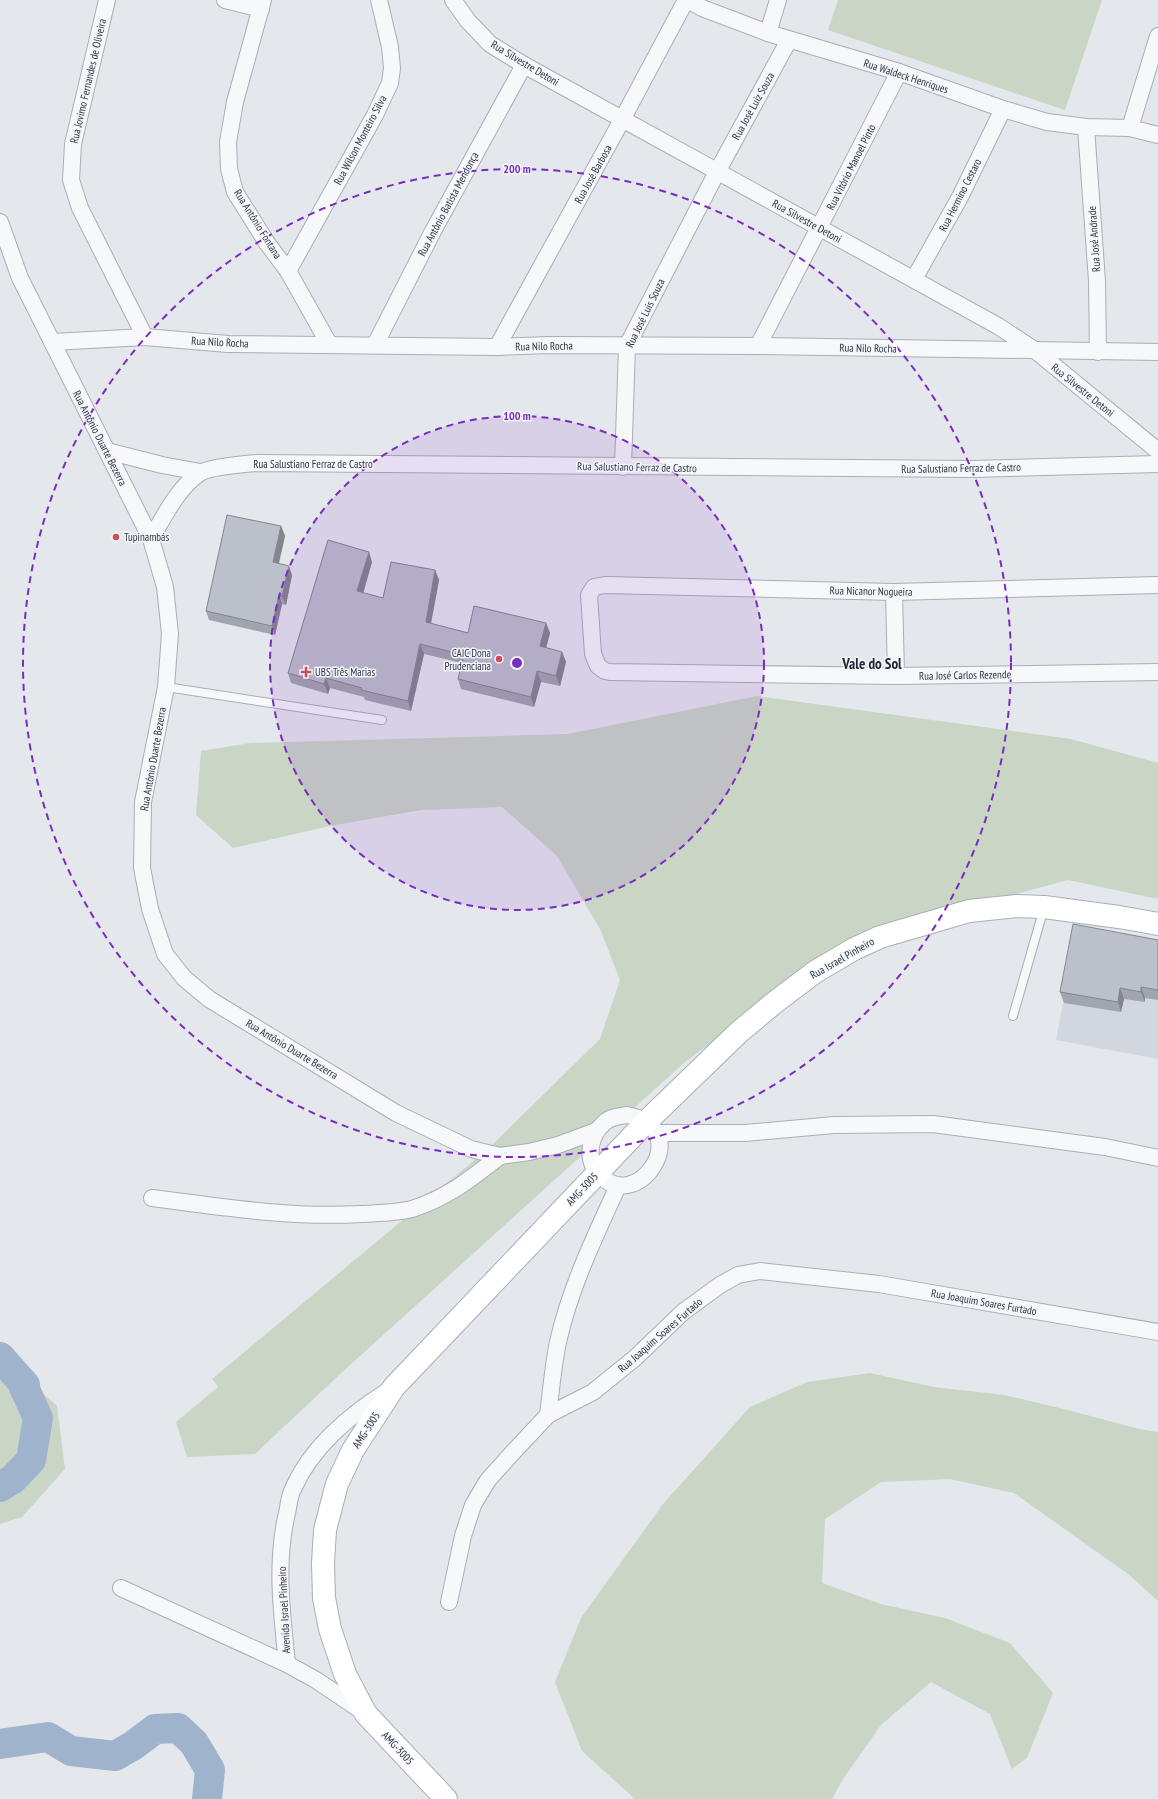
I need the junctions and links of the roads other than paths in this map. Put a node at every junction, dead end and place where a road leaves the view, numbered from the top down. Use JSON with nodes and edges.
{"nodes":[{"id":1,"x":107,"y":0,"type":"edge"},
{"id":2,"x":225,"y":0,"type":"edge"},
{"id":3,"x":379,"y":0,"type":"edge"},
{"id":4,"x":453,"y":0,"type":"edge"},
{"id":5,"x":687,"y":0,"type":"edge"},
{"id":6,"x":778,"y":0,"type":"edge"},
{"id":7,"x":262,"y":4,"type":"edge"},
{"id":8,"x":768,"y":33,"type":"junction"},
{"id":9,"x":1158,"y":36,"type":"edge"},
{"id":10,"x":789,"y":40,"type":"junction"},
{"id":11,"x":524,"y":64,"type":"junction"},
{"id":12,"x":899,"y":72,"type":"junction"},
{"id":13,"x":1002,"y":109,"type":"junction"},
{"id":14,"x":623,"y":118,"type":"junction"},
{"id":15,"x":1086,"y":126,"type":"junction"},
{"id":16,"x":1130,"y":128,"type":"junction"},
{"id":17,"x":1158,"y":135,"type":"edge"},
{"id":18,"x":717,"y":172,"type":"junction"},
{"id":19,"x":0,"y":222,"type":"edge"},
{"id":20,"x":820,"y":228,"type":"junction"},
{"id":21,"x":288,"y":271,"type":"junction"},
{"id":22,"x":914,"y":279,"type":"junction"},
{"id":23,"x":145,"y":337,"type":"junction"},
{"id":24,"x":52,"y":342,"type":"junction"},
{"id":25,"x":329,"y":344,"type":"junction"},
{"id":26,"x":376,"y":345,"type":"junction"},
{"id":27,"x":627,"y":346,"type":"junction"},
{"id":28,"x":758,"y":346,"type":"junction"},
{"id":29,"x":497,"y":347,"type":"junction"},
{"id":30,"x":1036,"y":351,"type":"junction"},
{"id":31,"x":1098,"y":352,"type":"junction"},
{"id":32,"x":1158,"y":352,"type":"edge"},
{"id":33,"x":107,"y":451,"type":"junction"},
{"id":34,"x":1158,"y":451,"type":"edge"},
{"id":35,"x":1158,"y":464,"type":"edge"},
{"id":36,"x":623,"y":467,"type":"junction"},
{"id":37,"x":200,"y":472,"type":"junction"},
{"id":38,"x":151,"y":539,"type":"junction"},
{"id":39,"x":1158,"y":585,"type":"edge"},
{"id":40,"x":894,"y":592,"type":"junction"},
{"id":41,"x":604,"y":671,"type":"joint"},
{"id":42,"x":1158,"y":672,"type":"edge"},
{"id":43,"x":896,"y":676,"type":"junction"},
{"id":44,"x":166,"y":687,"type":"junction"},
{"id":45,"x":382,"y":720,"type":"dead end"},
{"id":46,"x":1044,"y":907,"type":"junction"},
{"id":47,"x":1158,"y":924,"type":"edge"},
{"id":48,"x":1013,"y":1016,"type":"dead end"},
{"id":49,"x":651,"y":1127,"type":"junction"},
{"id":50,"x":596,"y":1131,"type":"junction"},
{"id":51,"x":500,"y":1156,"type":"junction"},
{"id":52,"x":1158,"y":1158,"type":"edge"},
{"id":53,"x":597,"y":1172,"type":"junction"},
{"id":54,"x":618,"y":1186,"type":"junction"},
{"id":55,"x":152,"y":1198,"type":"dead end"},
{"id":56,"x":1158,"y":1332,"type":"edge"},
{"id":57,"x":394,"y":1387,"type":"junction"},
{"id":58,"x":548,"y":1415,"type":"junction"},
{"id":59,"x":121,"y":1588,"type":"dead end"},
{"id":60,"x":449,"y":1602,"type":"dead end"},
{"id":61,"x":287,"y":1664,"type":"junction"},
{"id":62,"x":366,"y":1714,"type":"junction"},
{"id":63,"x":446,"y":1799,"type":"edge"}],
"edges":[{"from":1,"to":23,"type":"street","name":"Rua Jovimo Fernandes de Oliveira"},
{"from":2,"to":7,"type":"street"},
{"from":3,"to":21,"type":"street","name":"Rua Wilson Monteiro Silva"},
{"from":4,"to":11,"type":"street","name":"Rua Silvestre Detoni"},
{"from":5,"to":8,"type":"street","name":"Rua Waldeck Henriques"},
{"from":5,"to":14,"type":"street","name":"Rua José Barbosa"},
{"from":6,"to":8,"type":"street"},
{"from":7,"to":21,"type":"street","name":"Rua Antônio Fontana"},
{"from":8,"to":10,"type":"street","name":"Rua Waldeck Henriques"},
{"from":9,"to":16,"type":"street"},
{"from":10,"to":12,"type":"street","name":"Rua Waldeck Henriques"},
{"from":10,"to":18,"type":"street","name":"Rua José Luiz Souza"},
{"from":11,"to":14,"type":"street","name":"Rua Silvestre Detoni"},
{"from":11,"to":26,"type":"street","name":"Rua Antônio Batista Mendonça"},
{"from":12,"to":13,"type":"street","name":"Rua Waldeck Henriques"},
{"from":12,"to":20,"type":"street","name":"Rua Vitório Manoel Pinto"},
{"from":13,"to":15,"type":"street","name":"Rua Waldeck Henriques"},
{"from":13,"to":22,"type":"street","name":"Rua Hermino Cestaro"},
{"from":14,"to":18,"type":"street","name":"Rua Silvestre Detoni"},
{"from":14,"to":29,"type":"street","name":"Rua José Barbosa"},
{"from":15,"to":16,"type":"street","name":"Rua Waldeck Henriques"},
{"from":15,"to":31,"type":"street","name":"Rua José Andrade"},
{"from":16,"to":17,"type":"street","name":"Rua Waldeck Henriques"},
{"from":18,"to":20,"type":"street","name":"Rua Silvestre Detoni"},
{"from":18,"to":27,"type":"street","name":"Rua José Luis Souza"},
{"from":19,"to":24,"type":"street","name":"Rua Antônio Duarte Bezerra"},
{"from":20,"to":22,"type":"street","name":"Rua Silvestre Detoni"},
{"from":20,"to":28,"type":"street","name":"Rua Vitório Manoel Pinto"},
{"from":21,"to":25,"type":"street","name":"Rua Antônio Fontana"},
{"from":22,"to":30,"type":"street","name":"Rua Silvestre Detoni"},
{"from":23,"to":24,"type":"street","name":"Rua Nilo Rocha"},
{"from":23,"to":25,"type":"street","name":"Rua Nilo Rocha"},
{"from":24,"to":33,"type":"street","name":"Rua Antônio Duarte Bezerra"},
{"from":25,"to":26,"type":"street","name":"Rua Nilo Rocha"},
{"from":26,"to":29,"type":"street","name":"Rua Nilo Rocha"},
{"from":27,"to":28,"type":"street","name":"Rua Nilo Rocha"},
{"from":27,"to":29,"type":"street","name":"Rua Nilo Rocha"},
{"from":27,"to":36,"type":"street","name":"Rua José Luis Souza"},
{"from":28,"to":30,"type":"street","name":"Rua Nilo Rocha"},
{"from":30,"to":31,"type":"street","name":"Rua Nilo Rocha"},
{"from":30,"to":34,"type":"street","name":"Rua Silvestre Detoni"},
{"from":31,"to":32,"type":"street","name":"Rua Nilo Rocha"},
{"from":33,"to":37,"type":"street"},
{"from":33,"to":38,"type":"street","name":"Rua Antônio Duarte Bezerra"},
{"from":35,"to":36,"type":"street","name":"Rua Salustiano Ferraz de Castro"},
{"from":36,"to":37,"type":"street","name":"Rua Salustiano Ferraz de Castro"},
{"from":37,"to":38,"type":"street"},
{"from":38,"to":44,"type":"street","name":"Rua Antônio Duarte Bezerra"},
{"from":39,"to":40,"type":"street","name":"Rua Nicanor Nogueira"},
{"from":40,"to":41,"type":"street","name":"Rua Nicanor Nogueira"},
{"from":40,"to":43,"type":"street"},
{"from":41,"to":43,"type":"street","name":"Rua José Carlos Rezende"},
{"from":42,"to":43,"type":"street","name":"Rua José Carlos Rezende"},
{"from":44,"to":45,"type":"lane"},
{"from":44,"to":51,"type":"street","name":"Rua Antônio Duarte Bezerra"},
{"from":46,"to":47,"type":"main road","name":"Rua Israel Pinheiro"},
{"from":46,"to":48,"type":"lane"},
{"from":46,"to":49,"type":"main road","name":"Rua Israel Pinheiro"},
{"from":49,"to":50,"type":"street","name":"Rua Antônio Duarte Bezerra"},
{"from":49,"to":52,"type":"street"},
{"from":49,"to":53,"type":"main road","name":"AMG-3005"},
{"from":49,"to":54,"type":"street"},
{"from":50,"to":51,"type":"street","name":"Rua Antônio Duarte Bezerra"},
{"from":50,"to":53,"type":"street"},
{"from":51,"to":55,"type":"street"},
{"from":53,"to":54,"type":"street"},
{"from":53,"to":57,"type":"main road","name":"AMG-3005"},
{"from":54,"to":58,"type":"street"},
{"from":56,"to":58,"type":"street","name":"Rua Joaquim Soares Furtado"},
{"from":57,"to":61,"type":"street","name":"Avenida Israel Pinheiro"},
{"from":57,"to":62,"type":"main road","name":"AMG-3005"},
{"from":58,"to":60,"type":"street","name":"Rua Joaquim Soares Furtado"},
{"from":59,"to":61,"type":"street"},
{"from":61,"to":62,"type":"street","name":"Avenida Israel Pinheiro"},
{"from":62,"to":63,"type":"main road","name":"AMG-3005"}]}
